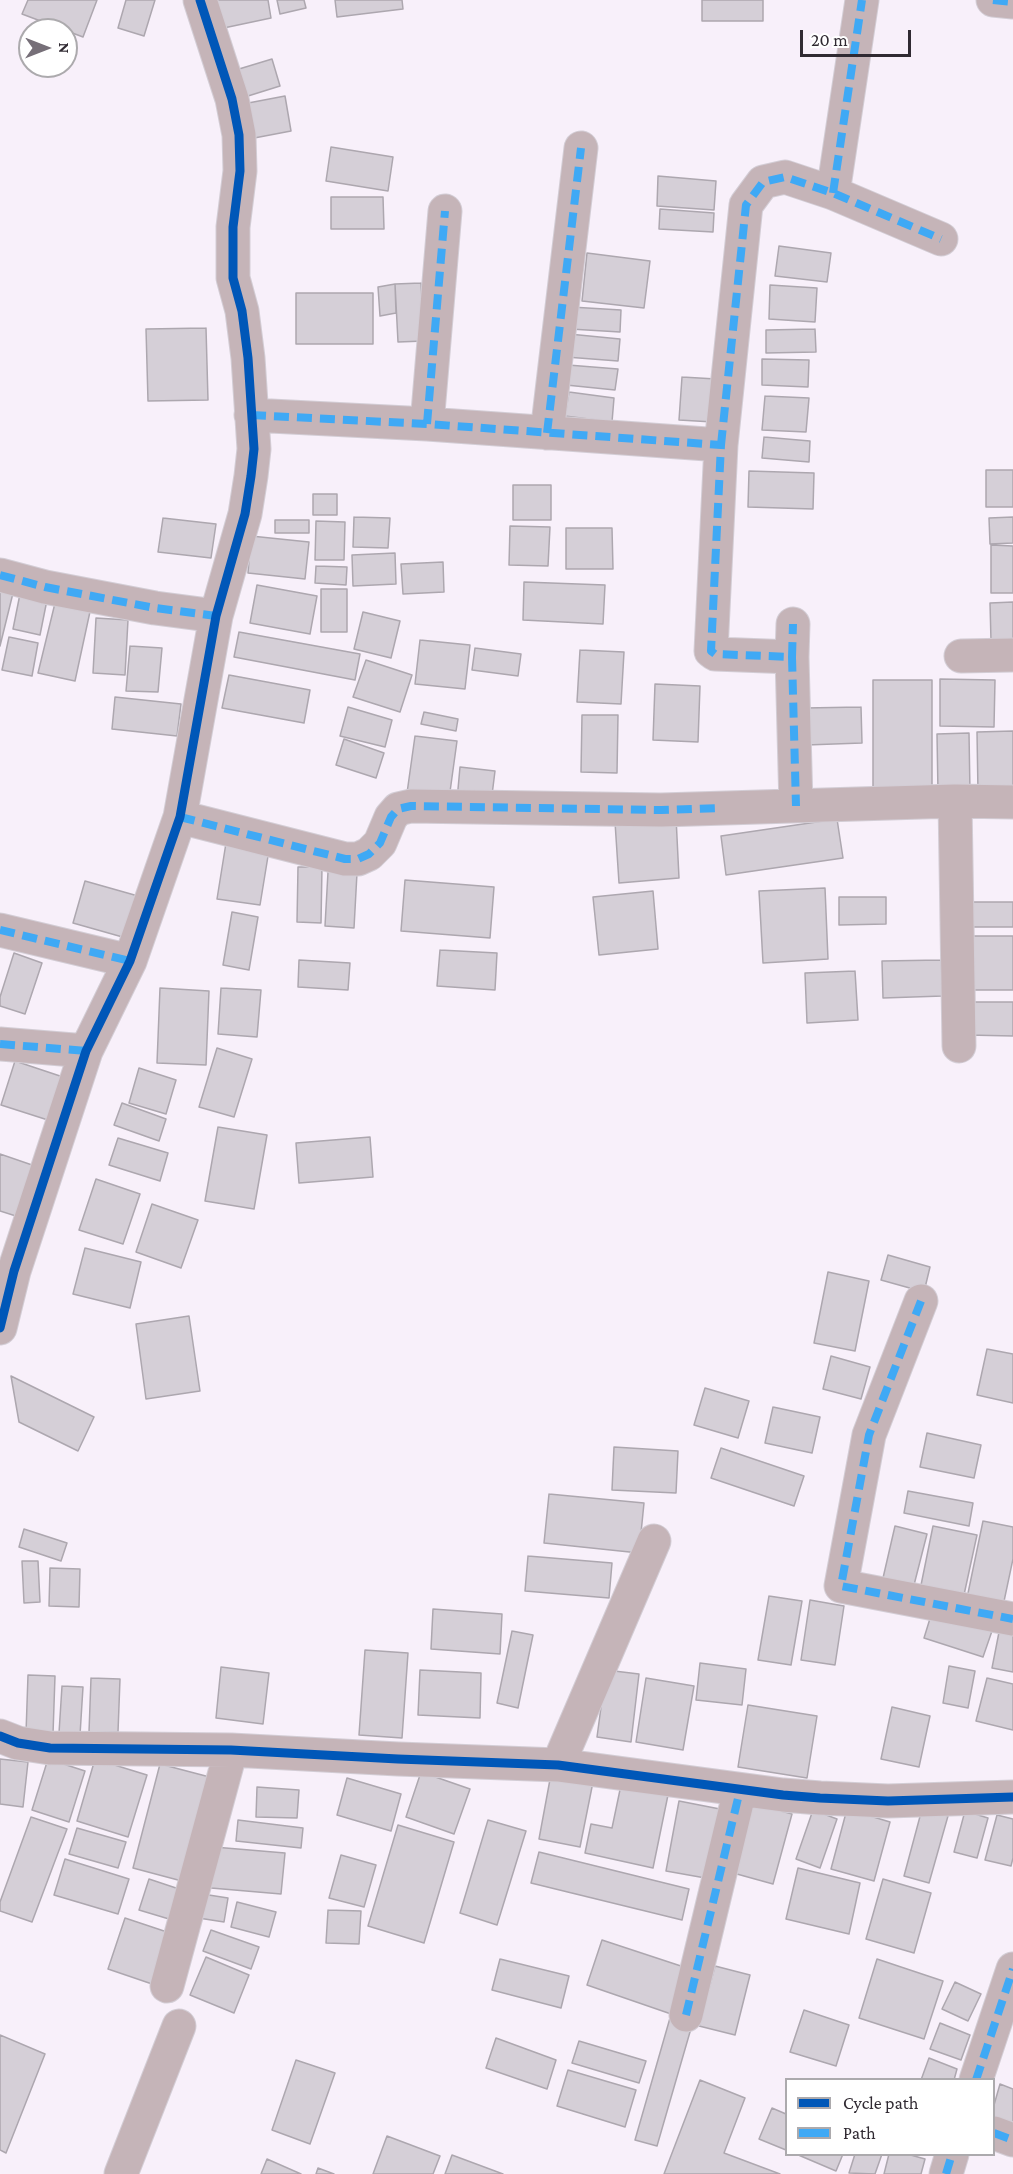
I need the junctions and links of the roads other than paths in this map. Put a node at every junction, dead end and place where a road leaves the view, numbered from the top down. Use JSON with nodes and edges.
{"nodes":[{"id":1,"x":200,"y":0,"type":"edge"},
{"id":2,"x":862,"y":0,"type":"edge"},
{"id":3,"x":993,"y":0,"type":"edge"},
{"id":4,"x":1013,"y":2,"type":"edge"},
{"id":5,"x":581,"y":148,"type":"dead end"},
{"id":6,"x":833,"y":193,"type":"junction"},
{"id":7,"x":445,"y":211,"type":"dead end"},
{"id":8,"x":941,"y":239,"type":"dead end"},
{"id":9,"x":251,"y":415,"type":"junction"},
{"id":10,"x":427,"y":424,"type":"junction"},
{"id":11,"x":547,"y":433,"type":"junction"},
{"id":12,"x":721,"y":445,"type":"junction"},
{"id":13,"x":0,"y":576,"type":"edge"},
{"id":14,"x":216,"y":616,"type":"junction"},
{"id":15,"x":793,"y":624,"type":"dead end"},
{"id":16,"x":1013,"y":655,"type":"edge"},
{"id":17,"x":960,"y":656,"type":"dead end"},
{"id":18,"x":792,"y":657,"type":"junction"},
{"id":19,"x":955,"y":801,"type":"junction"},
{"id":20,"x":1013,"y":802,"type":"edge"},
{"id":21,"x":796,"y":806,"type":"junction"},
{"id":22,"x":180,"y":817,"type":"junction"},
{"id":23,"x":0,"y":930,"type":"edge"},
{"id":24,"x":130,"y":961,"type":"junction"},
{"id":25,"x":0,"y":1044,"type":"edge"},
{"id":26,"x":959,"y":1046,"type":"dead end"},
{"id":27,"x":86,"y":1051,"type":"junction"},
{"id":28,"x":921,"y":1301,"type":"dead end"},
{"id":29,"x":0,"y":1328,"type":"edge"},
{"id":30,"x":654,"y":1541,"type":"dead end"},
{"id":31,"x":1013,"y":1619,"type":"edge"},
{"id":32,"x":0,"y":1736,"type":"edge"},
{"id":33,"x":231,"y":1750,"type":"junction"},
{"id":34,"x":558,"y":1765,"type":"junction"},
{"id":35,"x":740,"y":1790,"type":"junction"},
{"id":36,"x":1013,"y":1797,"type":"edge"},
{"id":37,"x":1013,"y":1969,"type":"edge"},
{"id":38,"x":167,"y":1986,"type":"dead end"},
{"id":39,"x":686,"y":2015,"type":"dead end"},
{"id":40,"x":179,"y":2026,"type":"dead end"},
{"id":41,"x":976,"y":2078,"type":"edge"},
{"id":42,"x":995,"y":2134,"type":"edge"},
{"id":43,"x":1013,"y":2140,"type":"edge"},
{"id":44,"x":951,"y":2156,"type":"edge"},
{"id":45,"x":121,"y":2174,"type":"edge"},
{"id":46,"x":946,"y":2174,"type":"edge"}],
"edges":[{"from":1,"to":9,"type":"street"},
{"from":2,"to":6,"type":"street"},
{"from":3,"to":4,"type":"street"},
{"from":5,"to":11,"type":"street"},
{"from":6,"to":8,"type":"street"},
{"from":6,"to":12,"type":"street"},
{"from":7,"to":10,"type":"street"},
{"from":9,"to":10,"type":"street"},
{"from":9,"to":14,"type":"street"},
{"from":10,"to":11,"type":"street"},
{"from":11,"to":12,"type":"street"},
{"from":12,"to":18,"type":"street"},
{"from":13,"to":14,"type":"street"},
{"from":14,"to":22,"type":"street"},
{"from":15,"to":18,"type":"street"},
{"from":16,"to":17,"type":"street"},
{"from":18,"to":21,"type":"street"},
{"from":19,"to":20,"type":"street"},
{"from":19,"to":21,"type":"street"},
{"from":19,"to":26,"type":"street"},
{"from":21,"to":22,"type":"street"},
{"from":22,"to":24,"type":"street"},
{"from":23,"to":24,"type":"street"},
{"from":24,"to":27,"type":"street"},
{"from":25,"to":27,"type":"street"},
{"from":27,"to":29,"type":"street"},
{"from":28,"to":31,"type":"street"},
{"from":30,"to":34,"type":"street"},
{"from":32,"to":33,"type":"street"},
{"from":33,"to":34,"type":"street"},
{"from":33,"to":38,"type":"street"},
{"from":34,"to":35,"type":"street"},
{"from":35,"to":36,"type":"street"},
{"from":35,"to":39,"type":"street"},
{"from":37,"to":41,"type":"street"},
{"from":40,"to":45,"type":"street"},
{"from":42,"to":43,"type":"street"},
{"from":44,"to":46,"type":"street"}]}
